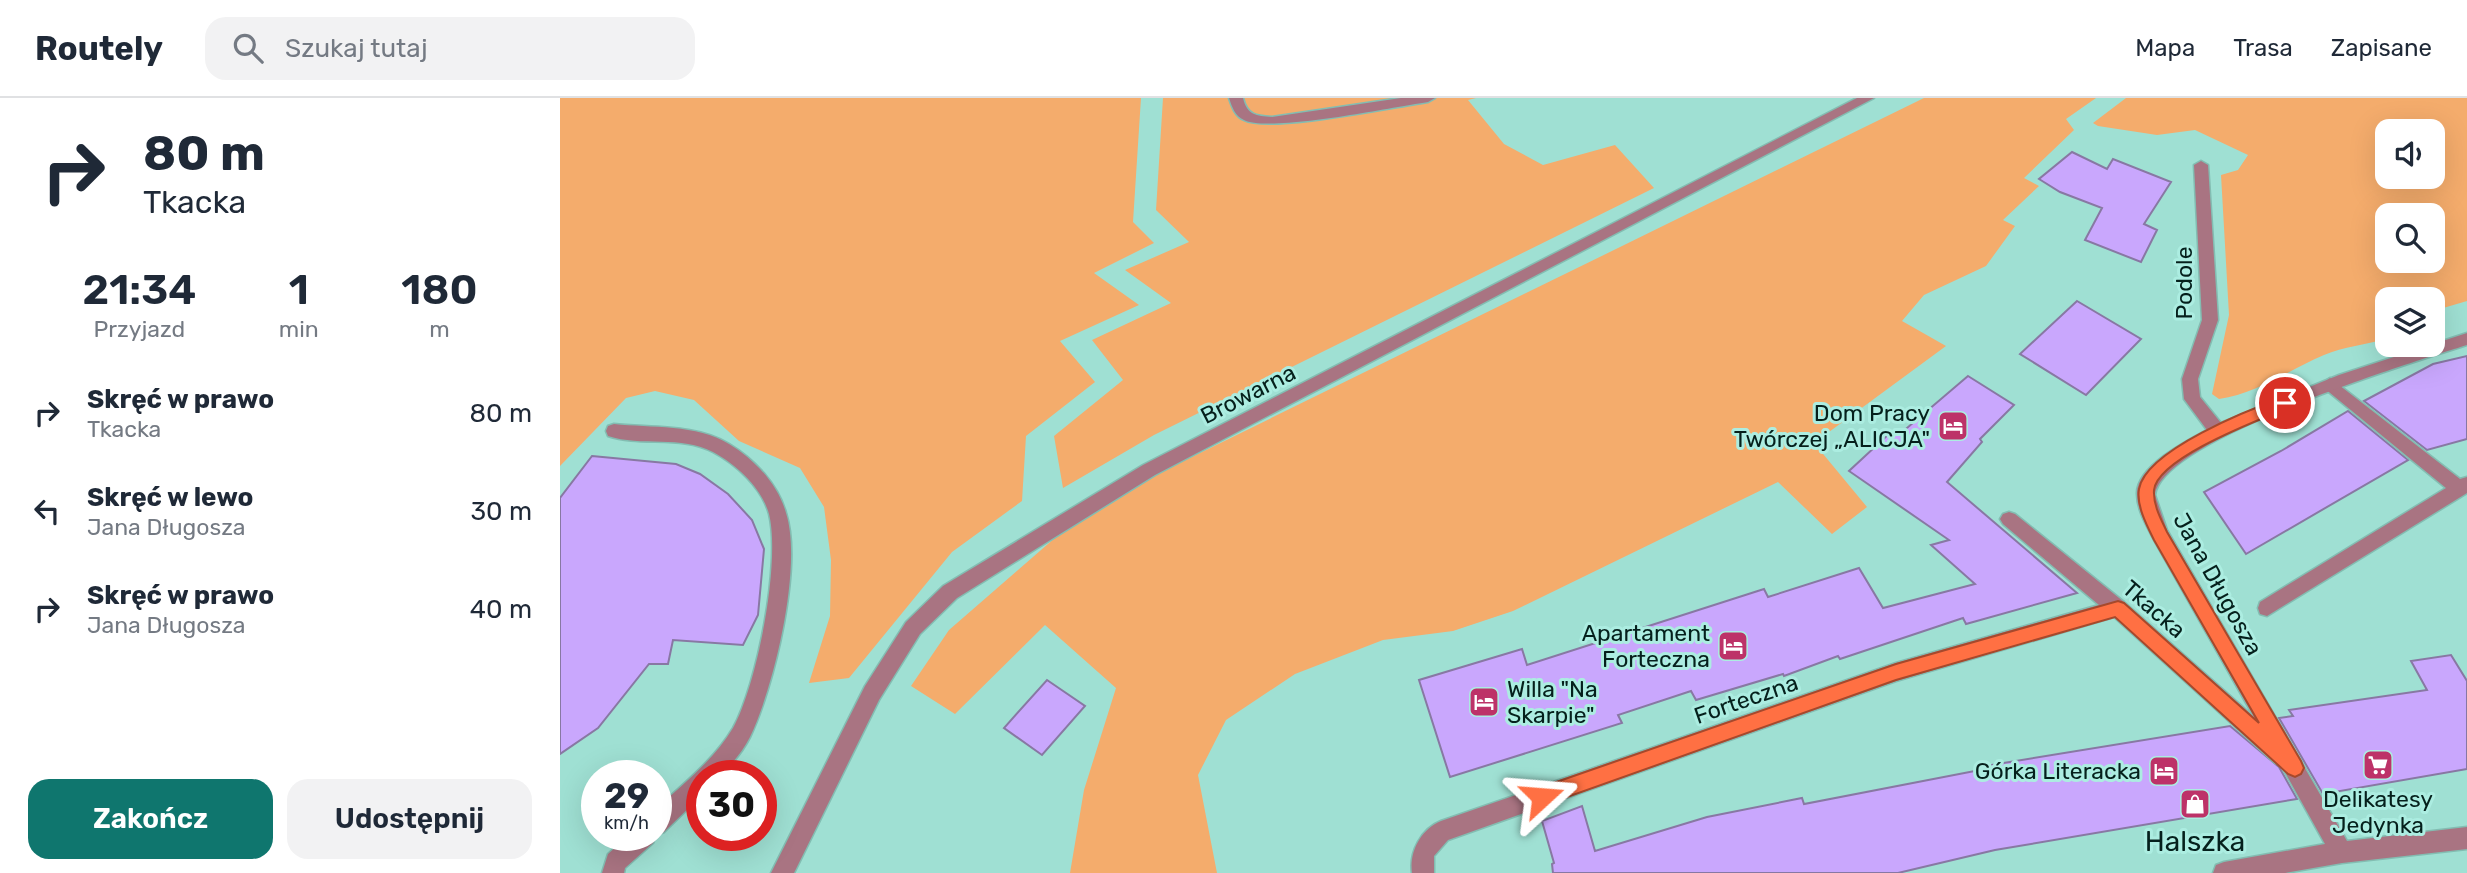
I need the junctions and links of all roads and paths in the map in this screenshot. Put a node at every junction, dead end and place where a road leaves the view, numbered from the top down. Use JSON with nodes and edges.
{"nodes":[{"id":1,"x":1236,"y":98,"type":"edge"},
{"id":2,"x":1428,"y":98,"type":"edge"},
{"id":3,"x":1867,"y":98,"type":"edge"},
{"id":4,"x":2202,"y":165,"type":"dead end"},
{"id":5,"x":2467,"y":339,"type":"edge"},
{"id":6,"x":2330,"y":384,"type":"junction"},
{"id":7,"x":614,"y":431,"type":"dead end"},
{"id":8,"x":2217,"y":432,"type":"junction"},
{"id":9,"x":2463,"y":486,"type":"edge"},
{"id":10,"x":2009,"y":519,"type":"dead end"},
{"id":11,"x":2118,"y":608,"type":"junction"},
{"id":12,"x":2267,"y":608,"type":"dead end"},
{"id":13,"x":723,"y":760,"type":"edge"},
{"id":14,"x":2295,"y":768,"type":"junction"},
{"id":15,"x":686,"y":795,"type":"edge"},
{"id":16,"x":672,"y":809,"type":"edge"},
{"id":17,"x":2467,"y":838,"type":"edge"},
{"id":18,"x":628,"y":851,"type":"edge"},
{"id":19,"x":2342,"y":852,"type":"junction"},
{"id":20,"x":613,"y":873,"type":"edge"},
{"id":21,"x":782,"y":873,"type":"edge"},
{"id":22,"x":1423,"y":873,"type":"edge"},
{"id":23,"x":2224,"y":873,"type":"edge"}],
"edges":[{"from":1,"to":2,"type":"street"},
{"from":3,"to":21,"type":"street","name":"Browarna"},
{"from":4,"to":8,"type":"street","name":"Podole"},
{"from":5,"to":6,"type":"street","name":"Jana Długosza"},
{"from":6,"to":8,"type":"street","name":"Jana Długosza"},
{"from":6,"to":9,"type":"street","name":"Jana Długosza"},
{"from":7,"to":13,"type":"street"},
{"from":8,"to":14,"type":"street","name":"Jana Długosza"},
{"from":9,"to":12,"type":"street","name":"Jana Długosza"},
{"from":10,"to":11,"type":"street","name":"Tkacka"},
{"from":11,"to":14,"type":"street","name":"Tkacka"},
{"from":11,"to":22,"type":"street","name":"Forteczna"},
{"from":14,"to":19,"type":"street","name":"Jana Długosza"},
{"from":15,"to":16,"type":"street"},
{"from":17,"to":19,"type":"street"},
{"from":18,"to":20,"type":"street"},
{"from":19,"to":23,"type":"street"}]}
